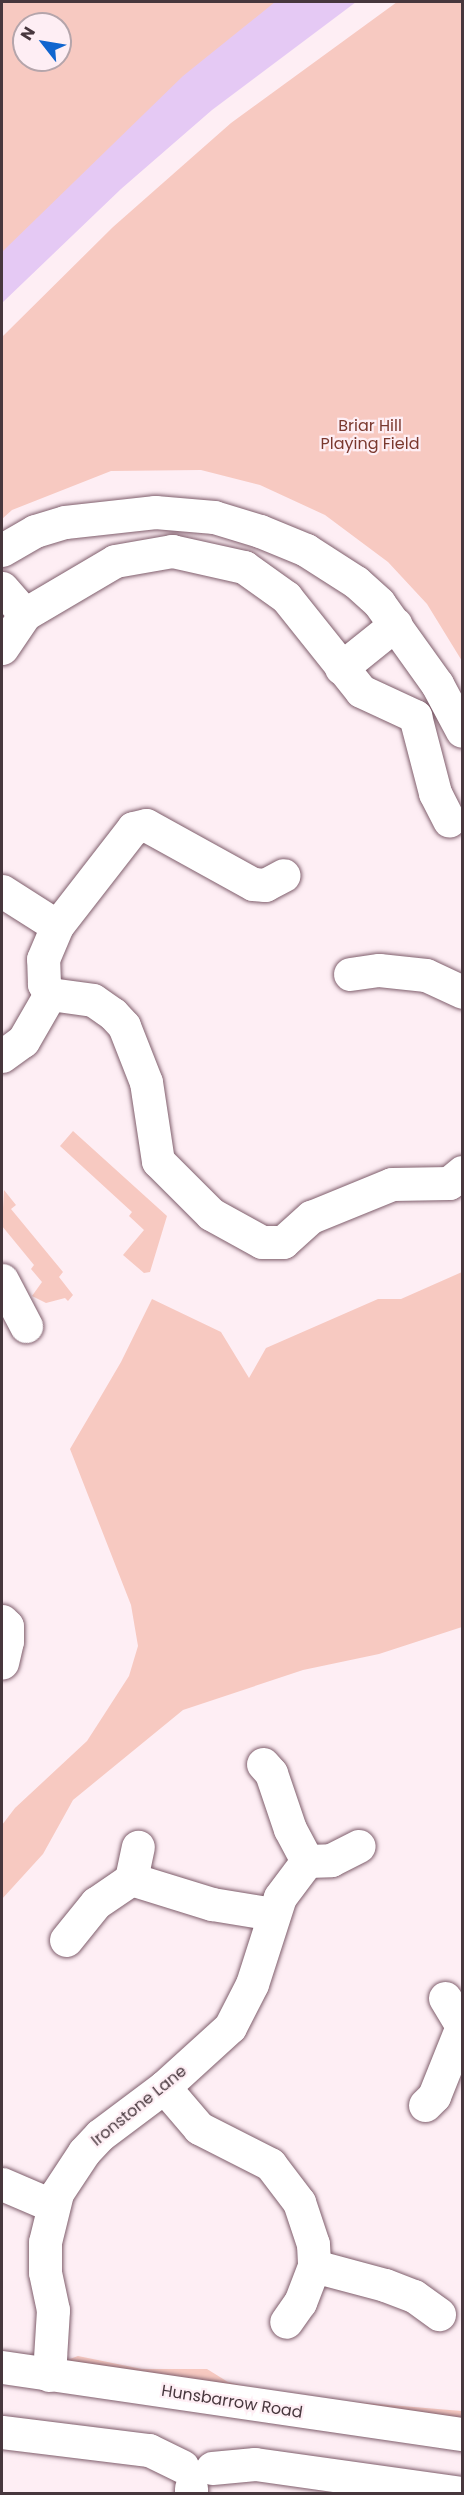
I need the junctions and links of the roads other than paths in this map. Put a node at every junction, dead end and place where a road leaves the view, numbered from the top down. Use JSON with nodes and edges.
{"nodes":[{"id":1,"x":2,"y":550,"type":"edge"},
{"id":2,"x":2,"y":588,"type":"edge"},
{"id":3,"x":25,"y":614,"type":"junction"},
{"id":4,"x":396,"y":624,"type":"junction"},
{"id":5,"x":2,"y":648,"type":"edge"},
{"id":6,"x":341,"y":668,"type":"junction"},
{"id":7,"x":462,"y":731,"type":"edge"},
{"id":8,"x":449,"y":821,"type":"dead end"},
{"id":9,"x":284,"y":875,"type":"dead end"},
{"id":10,"x":2,"y":891,"type":"edge"},
{"id":11,"x":57,"y":926,"type":"junction"},
{"id":12,"x":350,"y":974,"type":"dead end"},
{"id":13,"x":458,"y":978,"type":"edge"},
{"id":14,"x":50,"y":994,"type":"junction"},
{"id":15,"x":2,"y":1056,"type":"edge"},
{"id":16,"x":462,"y":1172,"type":"edge"},
{"id":17,"x":2,"y":1280,"type":"edge"},
{"id":18,"x":26,"y":1326,"type":"dead end"},
{"id":19,"x":2,"y":1621,"type":"edge"},
{"id":20,"x":2,"y":1662,"type":"edge"},
{"id":21,"x":263,"y":1764,"type":"dead end"},
{"id":22,"x":138,"y":1846,"type":"dead end"},
{"id":23,"x":359,"y":1846,"type":"dead end"},
{"id":24,"x":307,"y":1861,"type":"junction"},
{"id":25,"x":131,"y":1879,"type":"junction"},
{"id":26,"x":273,"y":1914,"type":"junction"},
{"id":27,"x":66,"y":1940,"type":"dead end"},
{"id":28,"x":445,"y":1998,"type":"dead end"},
{"id":29,"x":462,"y":2026,"type":"edge"},
{"id":30,"x":164,"y":2087,"type":"junction"},
{"id":31,"x":425,"y":2105,"type":"dead end"},
{"id":32,"x":2,"y":2184,"type":"edge"},
{"id":33,"x":51,"y":2205,"type":"junction"},
{"id":34,"x":314,"y":2266,"type":"junction"},
{"id":35,"x":439,"y":2314,"type":"dead end"},
{"id":36,"x":286,"y":2322,"type":"dead end"},
{"id":37,"x":2,"y":2367,"type":"edge"},
{"id":38,"x":49,"y":2374,"type":"junction"},
{"id":39,"x":2,"y":2432,"type":"edge"},
{"id":40,"x":462,"y":2434,"type":"edge"},
{"id":41,"x":194,"y":2479,"type":"edge"},
{"id":42,"x":374,"y":2487,"type":"edge"},
{"id":43,"x":462,"y":2493,"type":"edge"}],
"edges":[{"from":1,"to":4,"type":"street"},
{"from":2,"to":3,"type":"street"},
{"from":3,"to":5,"type":"street"},
{"from":3,"to":6,"type":"street"},
{"from":4,"to":6,"type":"street"},
{"from":4,"to":7,"type":"street"},
{"from":6,"to":8,"type":"street"},
{"from":9,"to":11,"type":"street"},
{"from":10,"to":11,"type":"street"},
{"from":11,"to":14,"type":"street"},
{"from":12,"to":13,"type":"street"},
{"from":14,"to":15,"type":"street"},
{"from":14,"to":16,"type":"street"},
{"from":17,"to":18,"type":"street"},
{"from":19,"to":20,"type":"street"},
{"from":21,"to":24,"type":"street"},
{"from":22,"to":25,"type":"street"},
{"from":23,"to":24,"type":"street"},
{"from":24,"to":26,"type":"street","name":"Ironstone Lane"},
{"from":25,"to":26,"type":"street"},
{"from":25,"to":27,"type":"street"},
{"from":26,"to":30,"type":"street","name":"Ironstone Lane"},
{"from":28,"to":29,"type":"street"},
{"from":29,"to":31,"type":"street"},
{"from":30,"to":33,"type":"street","name":"Ironstone Lane"},
{"from":30,"to":34,"type":"street"},
{"from":32,"to":33,"type":"street"},
{"from":33,"to":38,"type":"street","name":"Ironstone Lane"},
{"from":34,"to":35,"type":"street"},
{"from":34,"to":36,"type":"street"},
{"from":37,"to":38,"type":"street","name":"Hunsbarrow Road"},
{"from":38,"to":40,"type":"street","name":"Hunsbarrow Road"},
{"from":39,"to":41,"type":"street"},
{"from":41,"to":42,"type":"street"},
{"from":42,"to":43,"type":"street"}]}
